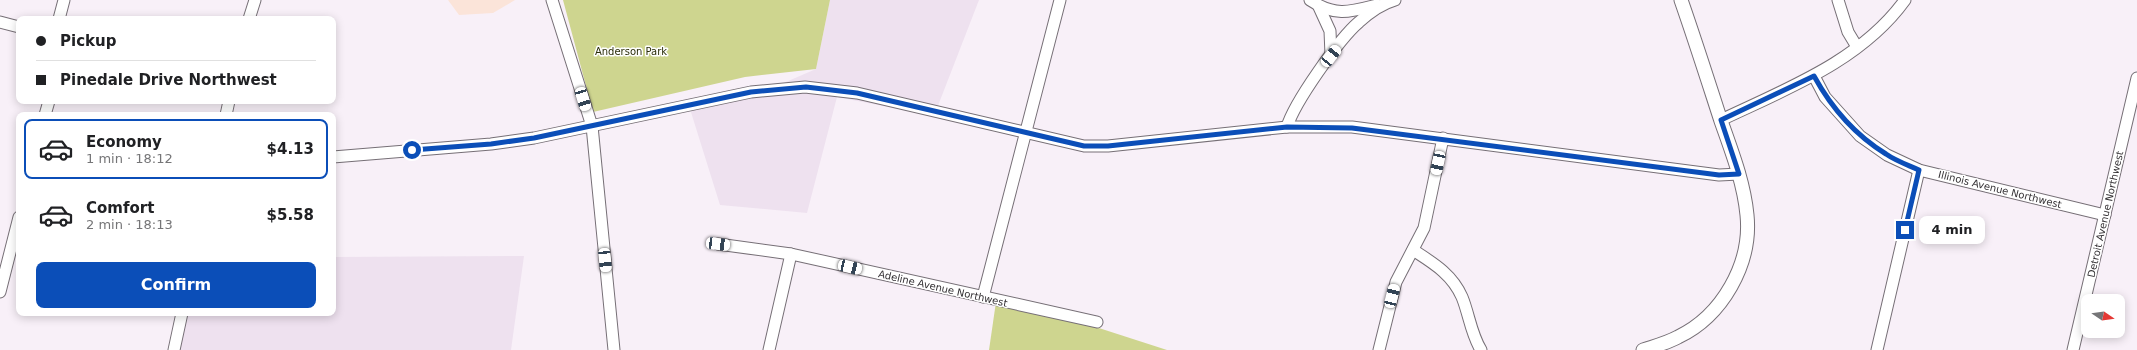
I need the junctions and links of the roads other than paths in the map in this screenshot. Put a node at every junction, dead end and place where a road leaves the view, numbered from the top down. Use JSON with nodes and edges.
{"nodes":[{"id":1,"x":64,"y":0,"type":"edge"},
{"id":2,"x":255,"y":0,"type":"edge"},
{"id":3,"x":552,"y":0,"type":"edge"},
{"id":4,"x":1060,"y":0,"type":"edge"},
{"id":5,"x":1310,"y":0,"type":"edge"},
{"id":6,"x":1395,"y":0,"type":"edge"},
{"id":7,"x":1681,"y":0,"type":"edge"},
{"id":8,"x":1838,"y":0,"type":"edge"},
{"id":9,"x":1905,"y":0,"type":"edge"},
{"id":10,"x":1382,"y":4,"type":"junction"},
{"id":11,"x":1319,"y":7,"type":"junction"},
{"id":12,"x":60,"y":16,"type":"edge"},
{"id":13,"x":250,"y":16,"type":"edge"},
{"id":14,"x":0,"y":22,"type":"edge"},
{"id":15,"x":16,"y":25,"type":"edge"},
{"id":16,"x":1857,"y":47,"type":"junction"},
{"id":17,"x":1331,"y":56,"type":"junction"},
{"id":18,"x":1814,"y":76,"type":"junction"},
{"id":19,"x":2137,"y":78,"type":"edge"},
{"id":20,"x":1721,"y":120,"type":"junction"},
{"id":21,"x":592,"y":126,"type":"junction"},
{"id":22,"x":1287,"y":127,"type":"junction"},
{"id":23,"x":1025,"y":132,"type":"junction"},
{"id":24,"x":1443,"y":138,"type":"junction"},
{"id":25,"x":336,"y":157,"type":"edge"},
{"id":26,"x":1919,"y":170,"type":"junction"},
{"id":27,"x":1739,"y":174,"type":"junction"},
{"id":28,"x":2105,"y":215,"type":"junction"},
{"id":29,"x":16,"y":229,"type":"edge"},
{"id":30,"x":718,"y":244,"type":"dead end"},
{"id":31,"x":1413,"y":250,"type":"junction"},
{"id":32,"x":791,"y":254,"type":"junction"},
{"id":33,"x":0,"y":292,"type":"edge"},
{"id":34,"x":983,"y":297,"type":"junction"},
{"id":35,"x":181,"y":316,"type":"edge"},
{"id":36,"x":1097,"y":322,"type":"dead end"},
{"id":37,"x":174,"y":350,"type":"edge"},
{"id":38,"x":614,"y":350,"type":"edge"},
{"id":39,"x":769,"y":350,"type":"edge"},
{"id":40,"x":1379,"y":350,"type":"edge"},
{"id":41,"x":1481,"y":350,"type":"edge"},
{"id":42,"x":1644,"y":350,"type":"edge"},
{"id":43,"x":1877,"y":350,"type":"edge"},
{"id":44,"x":2073,"y":350,"type":"edge"}],
"edges":[{"from":1,"to":12,"type":"street"},
{"from":2,"to":13,"type":"street"},
{"from":3,"to":21,"type":"street"},
{"from":4,"to":23,"type":"street"},
{"from":5,"to":11,"type":"street"},
{"from":6,"to":10,"type":"street"},
{"from":7,"to":20,"type":"main road"},
{"from":8,"to":16,"type":"street"},
{"from":9,"to":16,"type":"street"},
{"from":10,"to":11,"type":"street"},
{"from":10,"to":17,"type":"street"},
{"from":11,"to":17,"type":"street"},
{"from":14,"to":15,"type":"street"},
{"from":16,"to":18,"type":"street"},
{"from":17,"to":22,"type":"street"},
{"from":18,"to":20,"type":"street"},
{"from":18,"to":26,"type":"street","name":"Illinois Avenue Northwest"},
{"from":19,"to":28,"type":"street","name":"Detroit Avenue Northwest"},
{"from":20,"to":27,"type":"main road"},
{"from":21,"to":23,"type":"street"},
{"from":21,"to":25,"type":"street"},
{"from":21,"to":38,"type":"street"},
{"from":22,"to":23,"type":"street"},
{"from":22,"to":24,"type":"street"},
{"from":23,"to":34,"type":"street"},
{"from":24,"to":27,"type":"street"},
{"from":24,"to":31,"type":"street"},
{"from":26,"to":28,"type":"street","name":"Illinois Avenue Northwest"},
{"from":26,"to":43,"type":"street"},
{"from":27,"to":42,"type":"main road"},
{"from":28,"to":44,"type":"street","name":"Detroit Avenue Northwest"},
{"from":29,"to":33,"type":"street"},
{"from":30,"to":32,"type":"street","name":"Adeline Avenue Northwest"},
{"from":31,"to":40,"type":"street"},
{"from":31,"to":41,"type":"street"},
{"from":32,"to":34,"type":"street","name":"Adeline Avenue Northwest"},
{"from":32,"to":39,"type":"street"},
{"from":34,"to":36,"type":"street","name":"Adeline Avenue Northwest"},
{"from":35,"to":37,"type":"street"}]}
